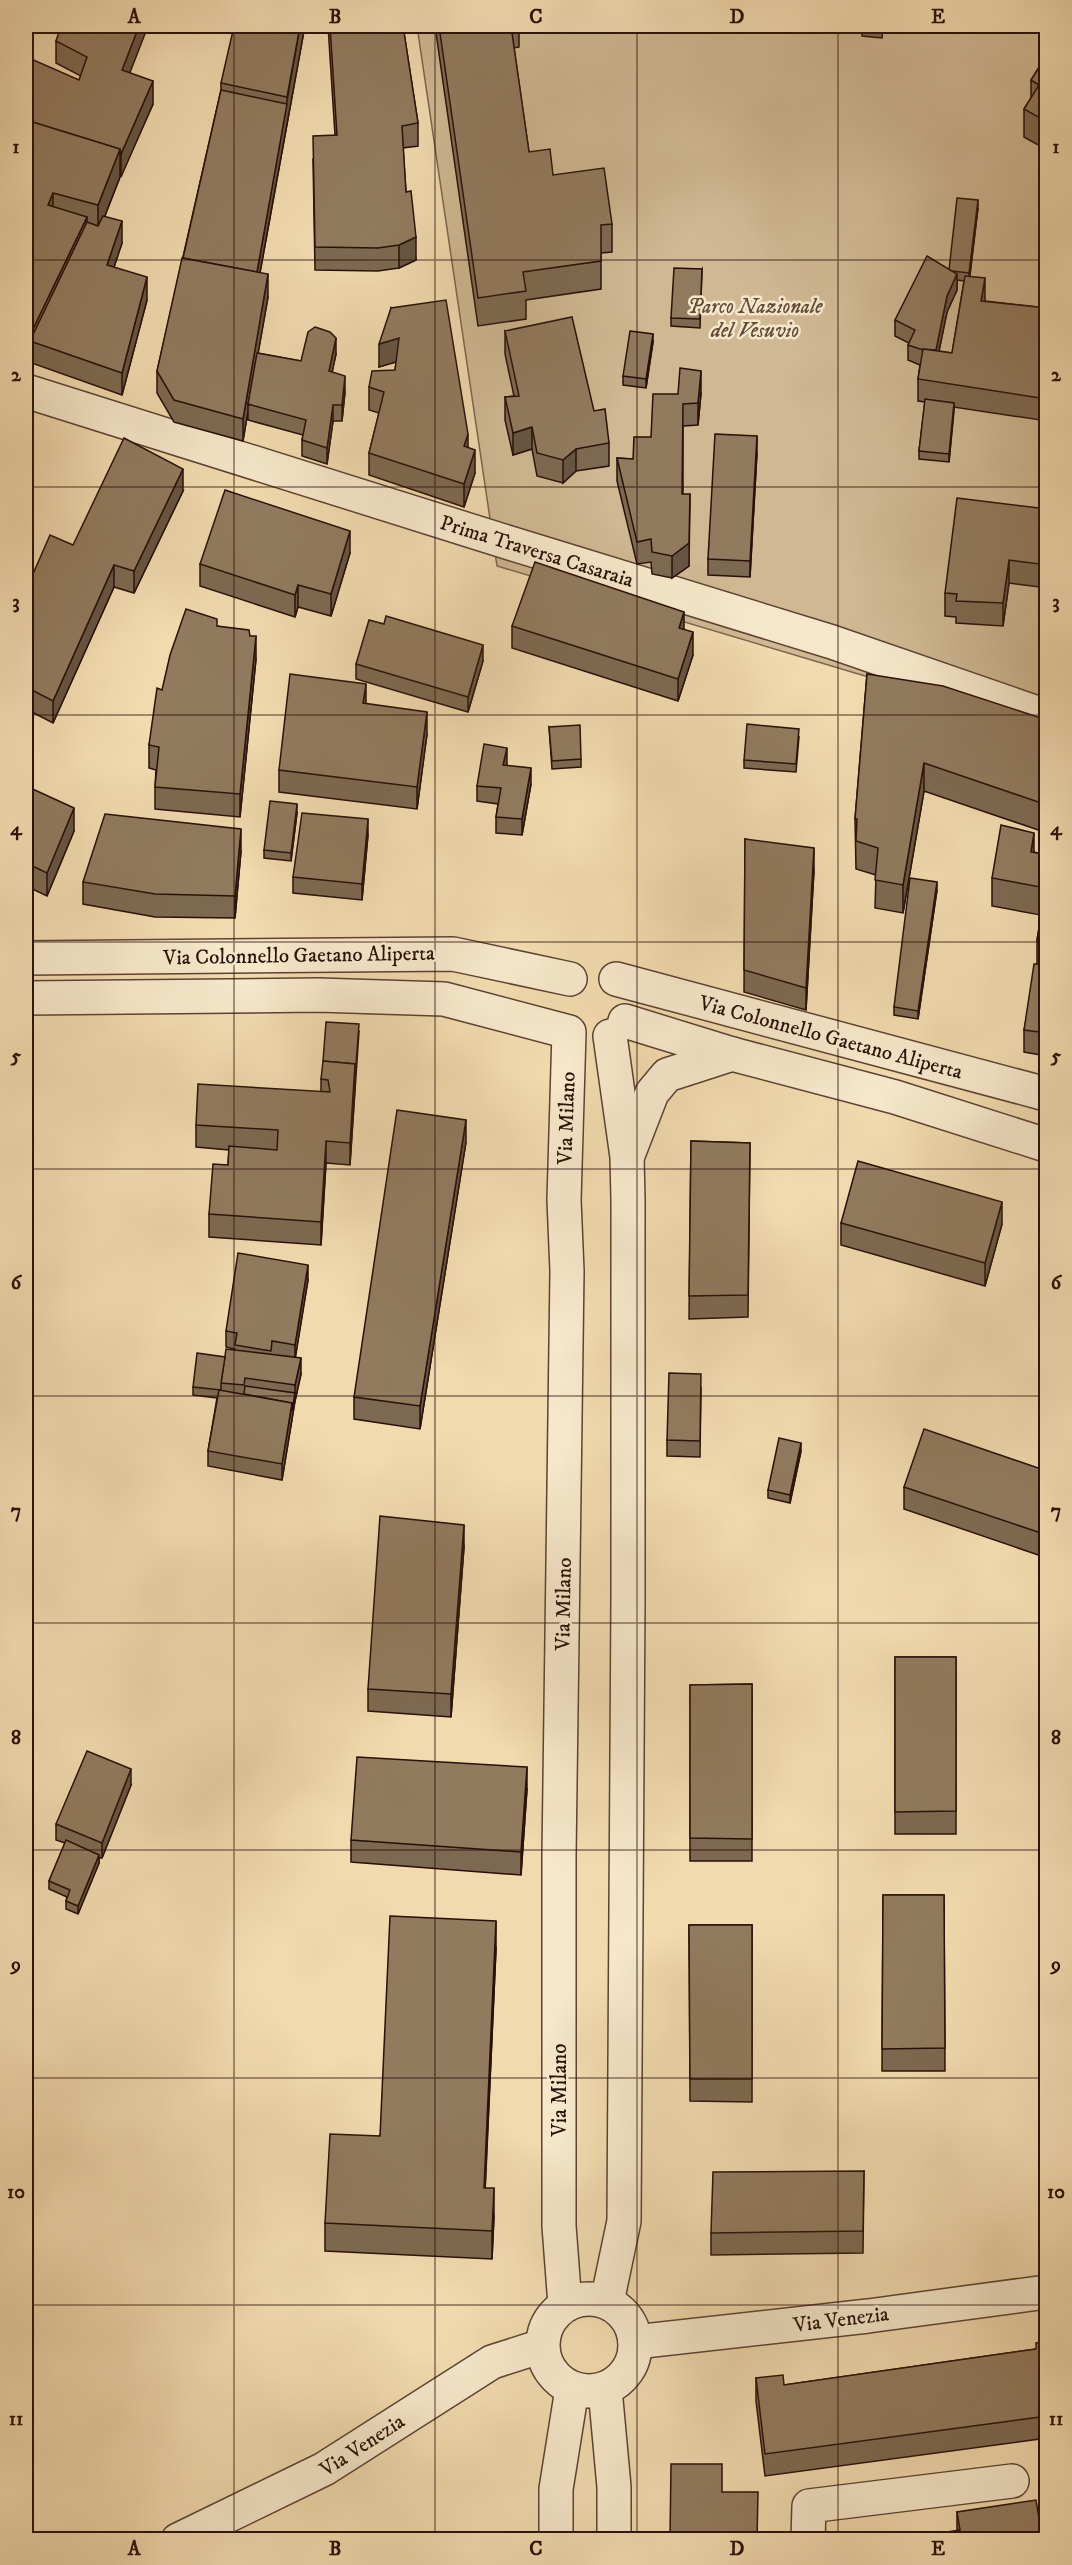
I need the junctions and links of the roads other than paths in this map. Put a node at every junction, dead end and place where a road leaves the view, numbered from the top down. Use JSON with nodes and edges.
{"nodes":[{"id":1,"x":26,"y":391,"type":"edge"},
{"id":2,"x":1047,"y":716,"type":"edge"},
{"id":3,"x":26,"y":958,"type":"edge"},
{"id":4,"x":570,"y":979,"type":"junction"},
{"id":5,"x":616,"y":979,"type":"junction"},
{"id":6,"x":26,"y":998,"type":"edge"},
{"id":7,"x":617,"y":1029,"type":"junction"},
{"id":8,"x":569,"y":1032,"type":"junction"},
{"id":9,"x":732,"y":1054,"type":"junction"},
{"id":10,"x":1047,"y":1094,"type":"edge"},
{"id":11,"x":1047,"y":1145,"type":"edge"},
{"id":12,"x":627,"y":1157,"type":"junction"},
{"id":13,"x":1047,"y":2292,"type":"edge"},
{"id":14,"x":607,"y":2302,"type":"junction"},
{"id":15,"x":565,"y":2305,"type":"junction"},
{"id":16,"x":635,"y":2342,"type":"junction"},
{"id":17,"x":542,"y":2346,"type":"junction"},
{"id":18,"x":572,"y":2389,"type":"junction"},
{"id":19,"x":605,"y":2389,"type":"junction"},
{"id":20,"x":1012,"y":2481,"type":"dead end"},
{"id":21,"x":178,"y":2540,"type":"edge"},
{"id":22,"x":556,"y":2540,"type":"edge"},
{"id":23,"x":614,"y":2540,"type":"edge"},
{"id":24,"x":807,"y":2540,"type":"edge"}],
"edges":[{"from":1,"to":2,"type":"street","name":"Prima Traversa Casaraia"},
{"from":3,"to":4,"type":"street","name":"Via Colonnello Gaetano Aliperta"},
{"from":4,"to":5,"type":"street"},
{"from":4,"to":8,"type":"street"},
{"from":5,"to":7,"type":"street"},
{"from":5,"to":10,"type":"street","name":"Via Colonnello Gaetano Aliperta"},
{"from":6,"to":8,"type":"street","name":"Via Colonnello Gaetano Aliperta"},
{"from":7,"to":8,"type":"street"},
{"from":7,"to":9,"type":"street","name":"Via Colonnello Gaetano Aliperta"},
{"from":7,"to":12,"type":"street"},
{"from":8,"to":15,"type":"street","name":"Via Milano"},
{"from":9,"to":11,"type":"street","name":"Via Colonnello Gaetano Aliperta"},
{"from":9,"to":12,"type":"street"},
{"from":12,"to":14,"type":"street"},
{"from":13,"to":16,"type":"street","name":"Via Venezia"},
{"from":14,"to":15,"type":"street"},
{"from":14,"to":16,"type":"street"},
{"from":15,"to":17,"type":"street"},
{"from":16,"to":19,"type":"street"},
{"from":17,"to":18,"type":"street"},
{"from":17,"to":21,"type":"street","name":"Via Venezia"},
{"from":18,"to":19,"type":"street"},
{"from":18,"to":22,"type":"street"},
{"from":19,"to":23,"type":"street"},
{"from":20,"to":24,"type":"street"}]}
